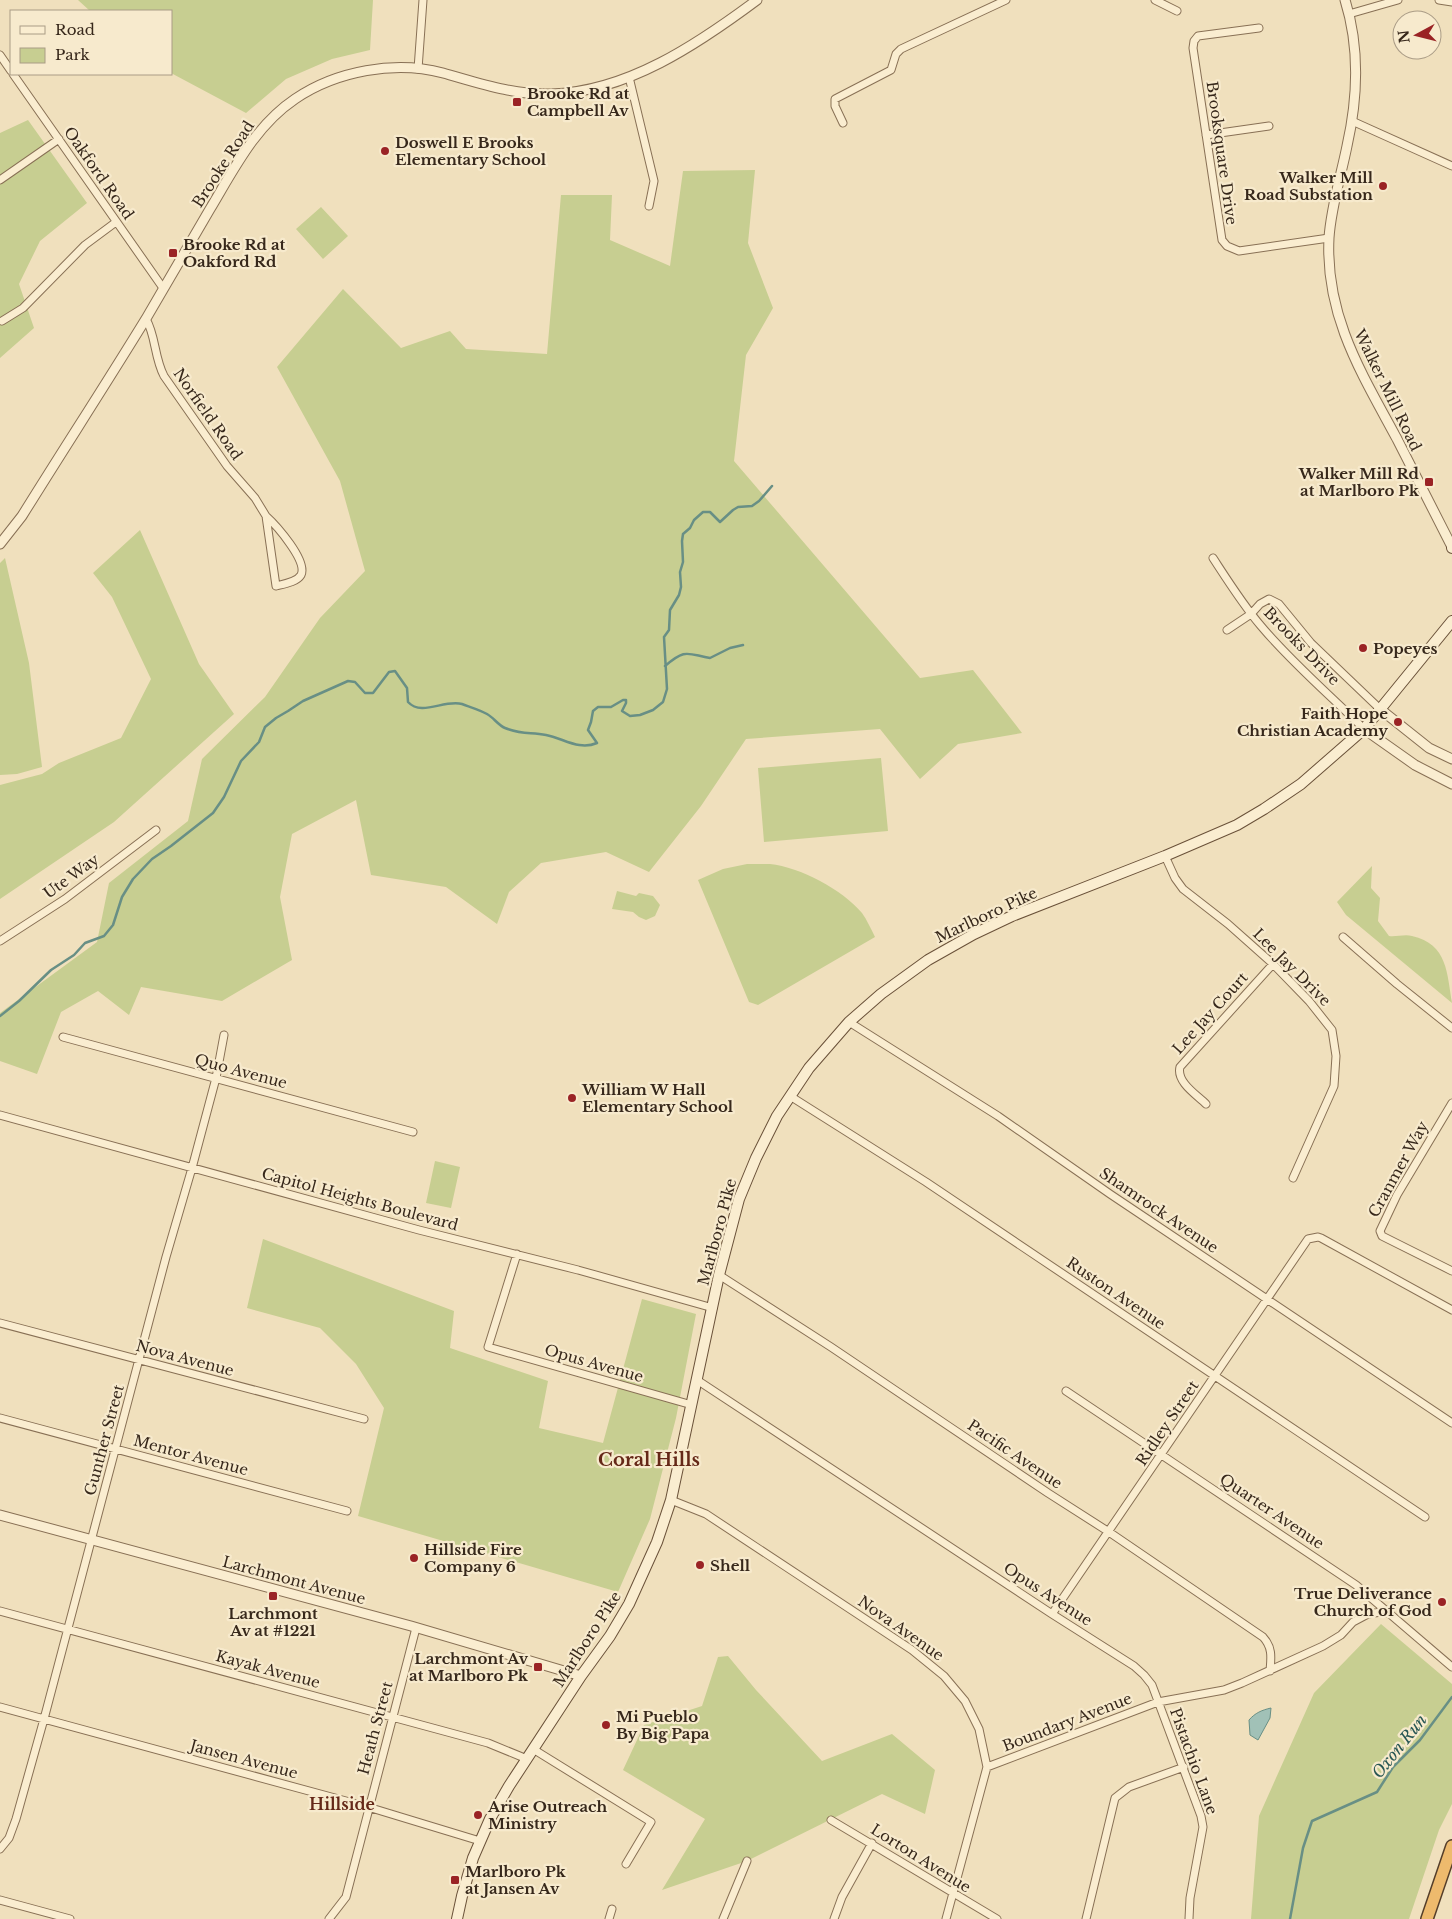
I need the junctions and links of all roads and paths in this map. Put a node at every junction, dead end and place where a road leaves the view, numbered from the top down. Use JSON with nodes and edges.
{"nodes":[{"id":1,"x":423,"y":0,"type":"edge"},
{"id":2,"x":757,"y":0,"type":"edge"},
{"id":3,"x":1006,"y":0,"type":"edge"},
{"id":4,"x":1155,"y":0,"type":"edge"},
{"id":5,"x":1346,"y":0,"type":"edge"},
{"id":6,"x":1398,"y":0,"type":"edge"},
{"id":7,"x":1439,"y":0,"type":"edge"},
{"id":8,"x":1452,"y":2,"type":"edge"},
{"id":9,"x":1177,"y":11,"type":"dead end"},
{"id":10,"x":1349,"y":14,"type":"junction"},
{"id":11,"x":1259,"y":28,"type":"dead end"},
{"id":12,"x":0,"y":55,"type":"edge"},
{"id":13,"x":418,"y":68,"type":"junction"},
{"id":14,"x":10,"y":69,"type":"edge"},
{"id":15,"x":14,"y":75,"type":"edge"},
{"id":16,"x":629,"y":77,"type":"junction"},
{"id":17,"x":1352,"y":121,"type":"junction"},
{"id":18,"x":843,"y":123,"type":"dead end"},
{"id":19,"x":1269,"y":126,"type":"dead end"},
{"id":20,"x":1206,"y":135,"type":"junction"},
{"id":21,"x":58,"y":139,"type":"junction"},
{"id":22,"x":1452,"y":166,"type":"edge"},
{"id":23,"x":0,"y":180,"type":"edge"},
{"id":24,"x":650,"y":206,"type":"dead end"},
{"id":25,"x":116,"y":222,"type":"junction"},
{"id":26,"x":1329,"y":238,"type":"junction"},
{"id":27,"x":163,"y":288,"type":"junction"},
{"id":28,"x":146,"y":319,"type":"junction"},
{"id":29,"x":2,"y":321,"type":"dead end"},
{"id":30,"x":266,"y":516,"type":"junction"},
{"id":31,"x":0,"y":544,"type":"edge"},
{"id":32,"x":1452,"y":547,"type":"edge"},
{"id":33,"x":1213,"y":558,"type":"dead end"},
{"id":34,"x":1252,"y":614,"type":"junction"},
{"id":35,"x":1452,"y":621,"type":"edge"},
{"id":36,"x":1227,"y":630,"type":"dead end"},
{"id":37,"x":1380,"y":709,"type":"junction"},
{"id":38,"x":1364,"y":729,"type":"junction"},
{"id":39,"x":1452,"y":759,"type":"edge"},
{"id":40,"x":1452,"y":784,"type":"edge"},
{"id":41,"x":156,"y":830,"type":"dead end"},
{"id":42,"x":1165,"y":856,"type":"junction"},
{"id":43,"x":1344,"y":937,"type":"dead end"},
{"id":44,"x":0,"y":941,"type":"edge"},
{"id":45,"x":1273,"y":964,"type":"junction"},
{"id":46,"x":849,"y":1022,"type":"junction"},
{"id":47,"x":1452,"y":1028,"type":"edge"},
{"id":48,"x":224,"y":1034,"type":"dead end"},
{"id":49,"x":63,"y":1037,"type":"dead end"},
{"id":50,"x":216,"y":1078,"type":"junction"},
{"id":51,"x":790,"y":1096,"type":"junction"},
{"id":52,"x":1452,"y":1103,"type":"edge"},
{"id":53,"x":1206,"y":1104,"type":"dead end"},
{"id":54,"x":0,"y":1115,"type":"edge"},
{"id":55,"x":413,"y":1132,"type":"dead end"},
{"id":56,"x":192,"y":1168,"type":"junction"},
{"id":57,"x":1293,"y":1178,"type":"dead end"},
{"id":58,"x":516,"y":1254,"type":"junction"},
{"id":59,"x":1452,"y":1271,"type":"edge"},
{"id":60,"x":719,"y":1275,"type":"junction"},
{"id":61,"x":1268,"y":1299,"type":"junction"},
{"id":62,"x":713,"y":1308,"type":"junction"},
{"id":63,"x":1452,"y":1310,"type":"edge"},
{"id":64,"x":0,"y":1323,"type":"edge"},
{"id":65,"x":140,"y":1360,"type":"junction"},
{"id":66,"x":1215,"y":1375,"type":"junction"},
{"id":67,"x":697,"y":1380,"type":"junction"},
{"id":68,"x":1066,"y":1391,"type":"dead end"},
{"id":69,"x":692,"y":1406,"type":"junction"},
{"id":70,"x":0,"y":1418,"type":"edge"},
{"id":71,"x":364,"y":1419,"type":"dead end"},
{"id":72,"x":1452,"y":1423,"type":"edge"},
{"id":73,"x":116,"y":1449,"type":"junction"},
{"id":74,"x":1162,"y":1454,"type":"junction"},
{"id":75,"x":671,"y":1500,"type":"junction"},
{"id":76,"x":347,"y":1511,"type":"dead end"},
{"id":77,"x":0,"y":1515,"type":"edge"},
{"id":78,"x":1425,"y":1517,"type":"dead end"},
{"id":79,"x":1109,"y":1532,"type":"junction"},
{"id":80,"x":91,"y":1539,"type":"junction"},
{"id":81,"x":0,"y":1611,"type":"edge"},
{"id":82,"x":1052,"y":1614,"type":"junction"},
{"id":83,"x":1392,"y":1615,"type":"junction"},
{"id":84,"x":416,"y":1628,"type":"junction"},
{"id":85,"x":67,"y":1629,"type":"junction"},
{"id":86,"x":1452,"y":1667,"type":"edge"},
{"id":87,"x":1270,"y":1671,"type":"junction"},
{"id":88,"x":581,"y":1676,"type":"junction"},
{"id":89,"x":1158,"y":1702,"type":"junction"},
{"id":90,"x":0,"y":1707,"type":"edge"},
{"id":91,"x":392,"y":1717,"type":"junction"},
{"id":92,"x":44,"y":1719,"type":"junction"},
{"id":93,"x":533,"y":1749,"type":"junction"},
{"id":94,"x":527,"y":1759,"type":"junction"},
{"id":95,"x":987,"y":1767,"type":"junction"},
{"id":96,"x":1184,"y":1767,"type":"junction"},
{"id":97,"x":368,"y":1807,"type":"junction"},
{"id":98,"x":831,"y":1820,"type":"dead end"},
{"id":99,"x":480,"y":1841,"type":"junction"},
{"id":100,"x":872,"y":1844,"type":"junction"},
{"id":101,"x":1452,"y":1846,"type":"edge"},
{"id":102,"x":0,"y":1849,"type":"edge"},
{"id":103,"x":747,"y":1861,"type":"dead end"},
{"id":104,"x":626,"y":1864,"type":"dead end"},
{"id":105,"x":953,"y":1894,"type":"junction"},
{"id":106,"x":0,"y":1900,"type":"edge"},
{"id":107,"x":612,"y":1908,"type":"dead end"},
{"id":108,"x":70,"y":1919,"type":"edge"},
{"id":109,"x":329,"y":1919,"type":"edge"},
{"id":110,"x":457,"y":1919,"type":"edge"},
{"id":111,"x":609,"y":1919,"type":"edge"},
{"id":112,"x":724,"y":1919,"type":"edge"},
{"id":113,"x":834,"y":1919,"type":"edge"},
{"id":114,"x":946,"y":1919,"type":"edge"},
{"id":115,"x":997,"y":1919,"type":"edge"},
{"id":116,"x":1086,"y":1919,"type":"edge"},
{"id":117,"x":1189,"y":1919,"type":"edge"},
{"id":118,"x":1427,"y":1919,"type":"edge"}],
"edges":[{"from":1,"to":13,"type":"street"},
{"from":2,"to":16,"type":"street","name":"Brooke Road"},
{"from":3,"to":18,"type":"street"},
{"from":4,"to":9,"type":"street"},
{"from":5,"to":10,"type":"street","name":"Walker Mill Road"},
{"from":6,"to":10,"type":"street"},
{"from":7,"to":8,"type":"street"},
{"from":10,"to":17,"type":"street","name":"Walker Mill Road"},
{"from":11,"to":20,"type":"street","name":"Brooksquare Drive"},
{"from":12,"to":14,"type":"street","name":"Oakford Road"},
{"from":13,"to":16,"type":"street","name":"Brooke Road"},
{"from":13,"to":27,"type":"street","name":"Brooke Road"},
{"from":15,"to":21,"type":"street","name":"Oakford Road"},
{"from":16,"to":24,"type":"street"},
{"from":17,"to":22,"type":"street"},
{"from":17,"to":26,"type":"street","name":"Walker Mill Road"},
{"from":19,"to":20,"type":"street"},
{"from":20,"to":26,"type":"street","name":"Brooksquare Drive"},
{"from":21,"to":23,"type":"street"},
{"from":21,"to":25,"type":"street","name":"Oakford Road"},
{"from":25,"to":27,"type":"street","name":"Oakford Road"},
{"from":25,"to":29,"type":"street"},
{"from":26,"to":32,"type":"street","name":"Walker Mill Road"},
{"from":27,"to":28,"type":"street","name":"Brooke Road"},
{"from":28,"to":30,"type":"street","name":"Norfield Road"},
{"from":28,"to":31,"type":"street","name":"Brooke Road"},
{"from":30,"to":30,"type":"street","name":"Norfield Road"},
{"from":33,"to":34,"type":"street"},
{"from":34,"to":36,"type":"street"},
{"from":34,"to":37,"type":"street","name":"Brooks Drive"},
{"from":34,"to":38,"type":"street","name":"Brooks Drive"},
{"from":35,"to":37,"type":"main road","name":"Marlboro Pike"},
{"from":37,"to":38,"type":"main road","name":"Marlboro Pike"},
{"from":37,"to":39,"type":"street","name":"Brooks Drive"},
{"from":38,"to":40,"type":"street","name":"Brooks Drive"},
{"from":38,"to":42,"type":"main road","name":"Marlboro Pike"},
{"from":41,"to":44,"type":"street","name":"Ute Way"},
{"from":42,"to":45,"type":"street","name":"Lee Jay Drive"},
{"from":42,"to":46,"type":"main road","name":"Marlboro Pike"},
{"from":43,"to":47,"type":"street"},
{"from":45,"to":53,"type":"street","name":"Lee Jay Court"},
{"from":45,"to":57,"type":"street","name":"Lee Jay Drive"},
{"from":46,"to":51,"type":"main road","name":"Marlboro Pike"},
{"from":46,"to":61,"type":"street","name":"Shamrock Avenue"},
{"from":48,"to":50,"type":"street","name":"Gunther Street"},
{"from":49,"to":50,"type":"street","name":"Quo Avenue"},
{"from":50,"to":55,"type":"street","name":"Quo Avenue"},
{"from":50,"to":56,"type":"street","name":"Gunther Street"},
{"from":51,"to":60,"type":"main road","name":"Marlboro Pike"},
{"from":51,"to":66,"type":"street","name":"Ruston Avenue"},
{"from":52,"to":59,"type":"street","name":"Cranmer Way"},
{"from":54,"to":56,"type":"street","name":"Capitol Heights Boulevard"},
{"from":56,"to":58,"type":"street","name":"Capitol Heights Boulevard"},
{"from":56,"to":65,"type":"street","name":"Gunther Street"},
{"from":58,"to":62,"type":"street","name":"Capitol Heights Boulevard"},
{"from":58,"to":69,"type":"street","name":"Opus Avenue"},
{"from":60,"to":62,"type":"main road","name":"Marlboro Pike"},
{"from":60,"to":79,"type":"street","name":"Pacific Avenue"},
{"from":61,"to":63,"type":"street","name":"Ridley Street"},
{"from":61,"to":66,"type":"street","name":"Ridley Street"},
{"from":61,"to":72,"type":"street","name":"Shamrock Avenue"},
{"from":62,"to":67,"type":"main road","name":"Marlboro Pike"},
{"from":64,"to":65,"type":"street","name":"Nova Avenue"},
{"from":65,"to":71,"type":"street","name":"Nova Avenue"},
{"from":65,"to":73,"type":"street","name":"Gunther Street"},
{"from":66,"to":74,"type":"street","name":"Ridley Street"},
{"from":66,"to":78,"type":"street","name":"Ruston Avenue"},
{"from":67,"to":69,"type":"main road","name":"Marlboro Pike"},
{"from":67,"to":82,"type":"street","name":"Opus Avenue"},
{"from":68,"to":74,"type":"street","name":"Quarter Avenue"},
{"from":69,"to":75,"type":"main road","name":"Marlboro Pike"},
{"from":70,"to":73,"type":"street","name":"Mentor Avenue"},
{"from":73,"to":76,"type":"street","name":"Mentor Avenue"},
{"from":73,"to":80,"type":"street","name":"Gunther Street"},
{"from":74,"to":79,"type":"street","name":"Ridley Street"},
{"from":74,"to":83,"type":"street","name":"Quarter Avenue"},
{"from":75,"to":88,"type":"main road","name":"Marlboro Pike"},
{"from":75,"to":95,"type":"street","name":"Nova Avenue"},
{"from":77,"to":80,"type":"street","name":"Larchmont Avenue"},
{"from":79,"to":82,"type":"street","name":"Ridley Street"},
{"from":79,"to":87,"type":"street","name":"Pacific Avenue"},
{"from":80,"to":84,"type":"street","name":"Larchmont Avenue"},
{"from":80,"to":85,"type":"street","name":"Gunther Street"},
{"from":81,"to":85,"type":"street","name":"Kayak Avenue"},
{"from":82,"to":89,"type":"street","name":"Opus Avenue"},
{"from":83,"to":86,"type":"street","name":"Quarter Avenue"},
{"from":83,"to":87,"type":"street"},
{"from":84,"to":88,"type":"street","name":"Larchmont Avenue"},
{"from":84,"to":91,"type":"street","name":"Heath Street"},
{"from":85,"to":91,"type":"street","name":"Kayak Avenue"},
{"from":85,"to":92,"type":"street","name":"Gunther Street"},
{"from":87,"to":89,"type":"street"},
{"from":88,"to":93,"type":"main road","name":"Marlboro Pike"},
{"from":89,"to":95,"type":"street","name":"Boundary Avenue"},
{"from":89,"to":96,"type":"street","name":"Pistachio Lane"},
{"from":90,"to":92,"type":"street","name":"Jansen Avenue"},
{"from":91,"to":94,"type":"street","name":"Kayak Avenue"},
{"from":91,"to":97,"type":"street","name":"Heath Street"},
{"from":92,"to":97,"type":"street","name":"Jansen Avenue"},
{"from":92,"to":102,"type":"street","name":"Gunther Street"},
{"from":93,"to":94,"type":"main road","name":"Marlboro Pike"},
{"from":93,"to":104,"type":"street"},
{"from":94,"to":99,"type":"main road","name":"Marlboro Pike"},
{"from":95,"to":105,"type":"street","name":"Nova Avenue"},
{"from":96,"to":116,"type":"street"},
{"from":96,"to":117,"type":"street","name":"Pistachio Lane"},
{"from":97,"to":99,"type":"street","name":"Jansen Avenue"},
{"from":97,"to":109,"type":"street","name":"Heath Street"},
{"from":98,"to":100,"type":"street","name":"Lorton Avenue"},
{"from":99,"to":110,"type":"main road","name":"Marlboro Pike"},
{"from":100,"to":105,"type":"street","name":"Lorton Avenue"},
{"from":100,"to":113,"type":"street"},
{"from":101,"to":118,"type":"highway"},
{"from":103,"to":112,"type":"street"},
{"from":105,"to":114,"type":"street","name":"Nova Avenue"},
{"from":105,"to":115,"type":"street","name":"Lorton Avenue"},
{"from":106,"to":108,"type":"street"},
{"from":107,"to":111,"type":"street"}]}
